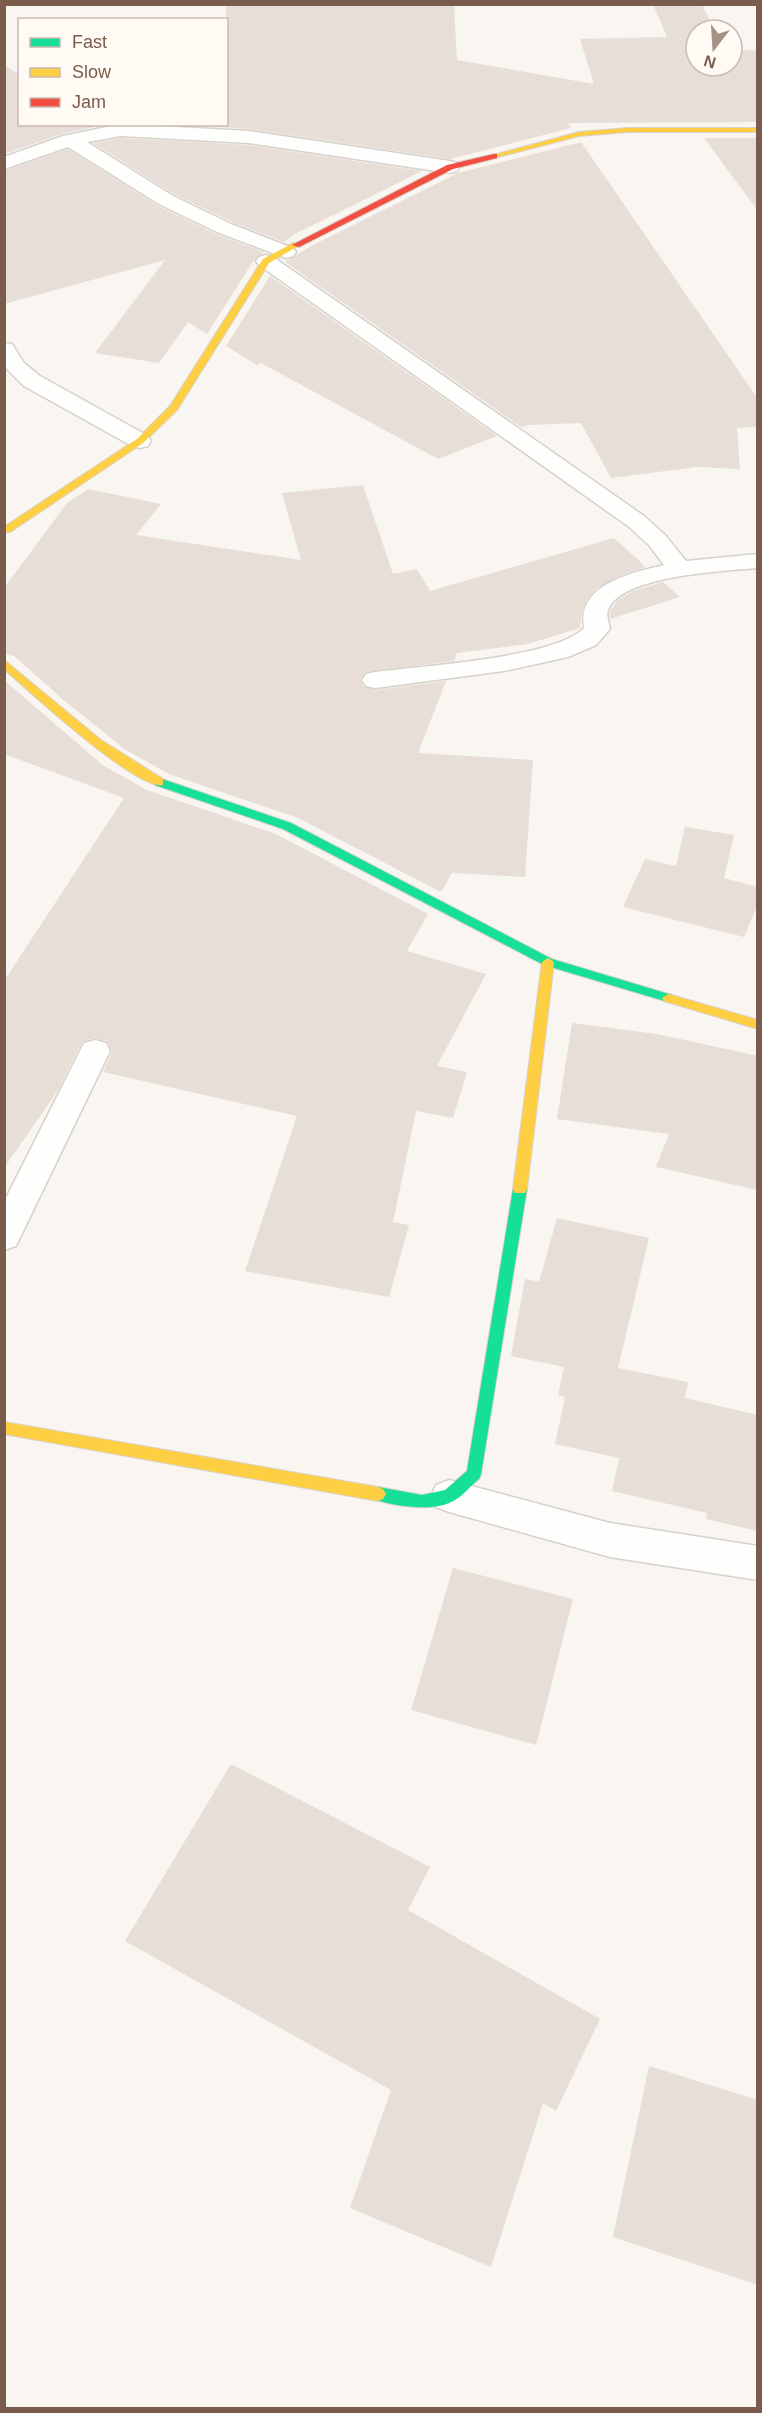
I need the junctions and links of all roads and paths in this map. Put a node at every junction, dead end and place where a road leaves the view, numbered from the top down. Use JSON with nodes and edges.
{"nodes":[{"id":1,"x":758,"y":130,"type":"edge"},
{"id":2,"x":70,"y":140,"type":"junction"},
{"id":3,"x":4,"y":164,"type":"edge"},
{"id":4,"x":450,"y":167,"type":"junction"},
{"id":5,"x":276,"y":257,"type":"junction"},
{"id":6,"x":4,"y":349,"type":"edge"},
{"id":7,"x":140,"y":441,"type":"junction"},
{"id":8,"x":7,"y":530,"type":"dead end"},
{"id":9,"x":758,"y":561,"type":"edge"},
{"id":10,"x":680,"y":569,"type":"junction"},
{"id":11,"x":4,"y":663,"type":"edge"},
{"id":12,"x":375,"y":680,"type":"dead end"},
{"id":13,"x":548,"y":962,"type":"junction"},
{"id":14,"x":758,"y":1025,"type":"edge"},
{"id":15,"x":95,"y":1051,"type":"dead end"},
{"id":16,"x":4,"y":1237,"type":"edge"},
{"id":17,"x":4,"y":1428,"type":"edge"},
{"id":18,"x":449,"y":1496,"type":"junction"},
{"id":19,"x":758,"y":1563,"type":"edge"}],
"edges":[{"from":1,"to":4,"type":"street"},
{"from":2,"to":3,"type":"street"},
{"from":2,"to":4,"type":"street"},
{"from":2,"to":5,"type":"street"},
{"from":4,"to":5,"type":"street"},
{"from":5,"to":7,"type":"street"},
{"from":5,"to":10,"type":"street"},
{"from":6,"to":7,"type":"street"},
{"from":7,"to":8,"type":"street"},
{"from":9,"to":10,"type":"street"},
{"from":10,"to":12,"type":"street"},
{"from":11,"to":13,"type":"street"},
{"from":13,"to":14,"type":"street"},
{"from":13,"to":18,"type":"street"},
{"from":15,"to":16,"type":"street"},
{"from":17,"to":18,"type":"street"},
{"from":18,"to":19,"type":"street"}]}
